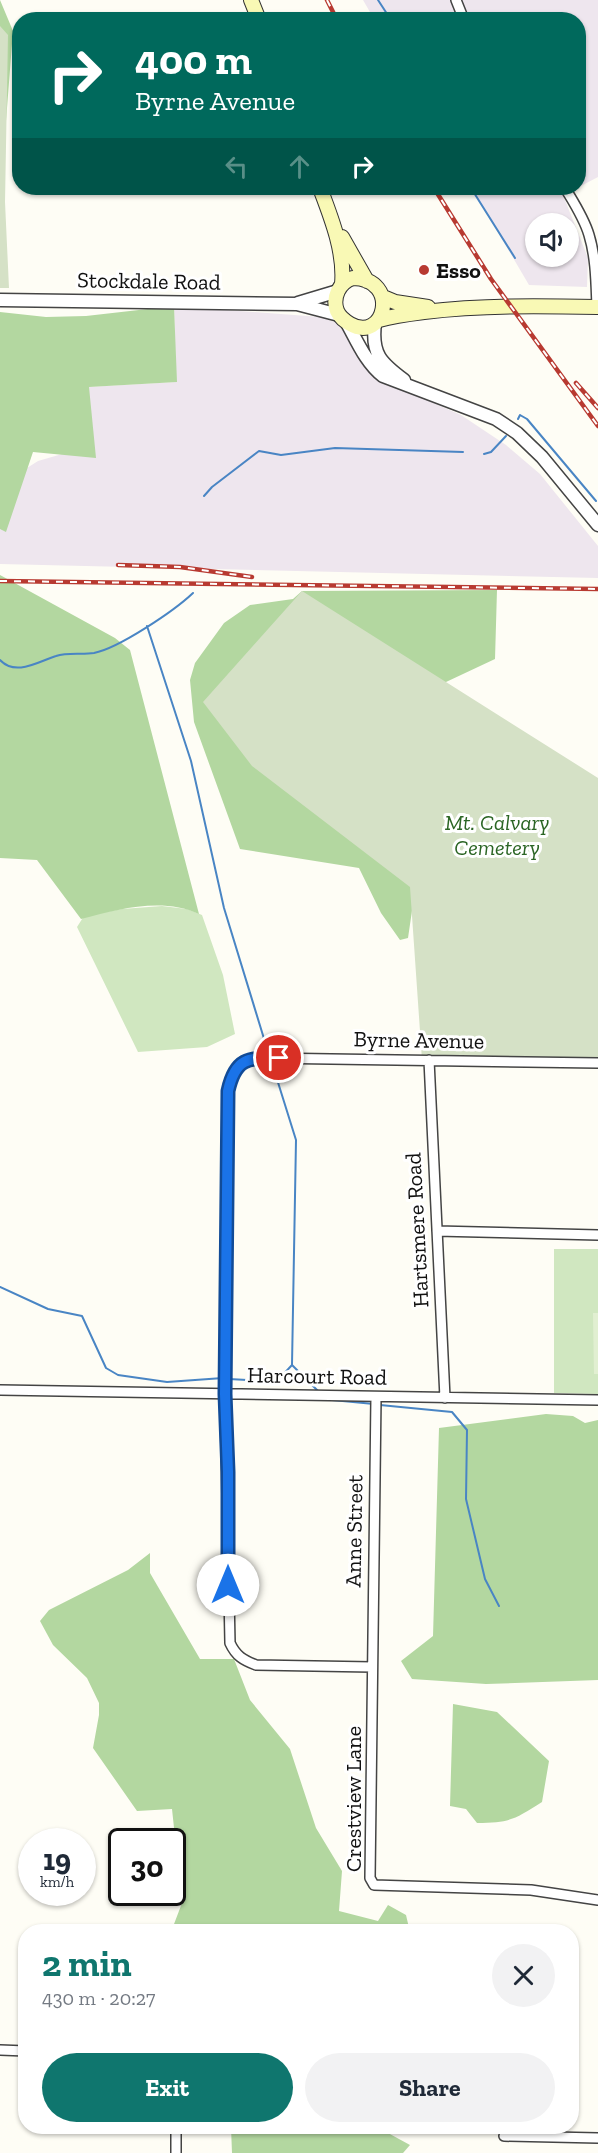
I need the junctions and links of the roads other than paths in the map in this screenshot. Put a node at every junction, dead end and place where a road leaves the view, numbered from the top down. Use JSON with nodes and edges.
{"nodes":[{"id":1,"x":323,"y":195,"type":"edge"},
{"id":2,"x":569,"y":195,"type":"edge"},
{"id":3,"x":331,"y":216,"type":"junction"},
{"id":4,"x":367,"y":281,"type":"junction"},
{"id":5,"x":340,"y":287,"type":"junction"},
{"id":6,"x":383,"y":297,"type":"junction"},
{"id":7,"x":0,"y":300,"type":"edge"},
{"id":8,"x":297,"y":304,"type":"junction"},
{"id":9,"x":598,"y":307,"type":"edge"},
{"id":10,"x":442,"y":309,"type":"junction"},
{"id":11,"x":343,"y":319,"type":"junction"},
{"id":12,"x":377,"y":322,"type":"junction"},
{"id":13,"x":417,"y":389,"type":"junction"},
{"id":14,"x":598,"y":525,"type":"edge"},
{"id":15,"x":429,"y":1060,"type":"junction"},
{"id":16,"x":598,"y":1063,"type":"edge"},
{"id":17,"x":437,"y":1231,"type":"junction"},
{"id":18,"x":598,"y":1235,"type":"edge"},
{"id":19,"x":0,"y":1390,"type":"edge"},
{"id":20,"x":225,"y":1394,"type":"junction"},
{"id":21,"x":376,"y":1396,"type":"junction"},
{"id":22,"x":445,"y":1398,"type":"junction"},
{"id":23,"x":598,"y":1400,"type":"edge"},
{"id":24,"x":372,"y":1667,"type":"junction"},
{"id":25,"x":598,"y":1900,"type":"edge"},
{"id":26,"x":0,"y":2050,"type":"edge"},
{"id":27,"x":18,"y":2051,"type":"edge"},
{"id":28,"x":176,"y":2134,"type":"edge"},
{"id":29,"x":504,"y":2136,"type":"dead end"},
{"id":30,"x":598,"y":2138,"type":"edge"},
{"id":31,"x":176,"y":2153,"type":"edge"}],
"edges":[{"from":1,"to":3,"type":"main road"},
{"from":2,"to":9,"type":"street"},
{"from":3,"to":4,"type":"main road"},
{"from":3,"to":5,"type":"main road"},
{"from":4,"to":5,"type":"main road"},
{"from":4,"to":6,"type":"main road"},
{"from":5,"to":8,"type":"street","name":"Stockdale Road"},
{"from":5,"to":11,"type":"main road"},
{"from":6,"to":10,"type":"main road"},
{"from":6,"to":12,"type":"main road"},
{"from":7,"to":8,"type":"street","name":"Stockdale Road"},
{"from":8,"to":11,"type":"street","name":"Stockdale Road"},
{"from":9,"to":10,"type":"main road"},
{"from":10,"to":12,"type":"main road"},
{"from":11,"to":12,"type":"main road"},
{"from":11,"to":13,"type":"street"},
{"from":12,"to":13,"type":"street"},
{"from":13,"to":14,"type":"street"},
{"from":15,"to":16,"type":"street","name":"Byrne Avenue"},
{"from":15,"to":17,"type":"street","name":"Hartsmere Road"},
{"from":15,"to":20,"type":"street","name":"Byrne Avenue"},
{"from":17,"to":18,"type":"street"},
{"from":17,"to":22,"type":"street","name":"Hartsmere Road"},
{"from":19,"to":20,"type":"street","name":"Harcourt Road"},
{"from":20,"to":21,"type":"street","name":"Harcourt Road"},
{"from":20,"to":24,"type":"street"},
{"from":21,"to":22,"type":"street","name":"Harcourt Road"},
{"from":21,"to":24,"type":"street","name":"Anne Street"},
{"from":22,"to":23,"type":"street","name":"Harcourt Road"},
{"from":24,"to":25,"type":"street","name":"Crestview Lane"},
{"from":26,"to":27,"type":"street"},
{"from":28,"to":31,"type":"street"},
{"from":29,"to":30,"type":"street"}]}
